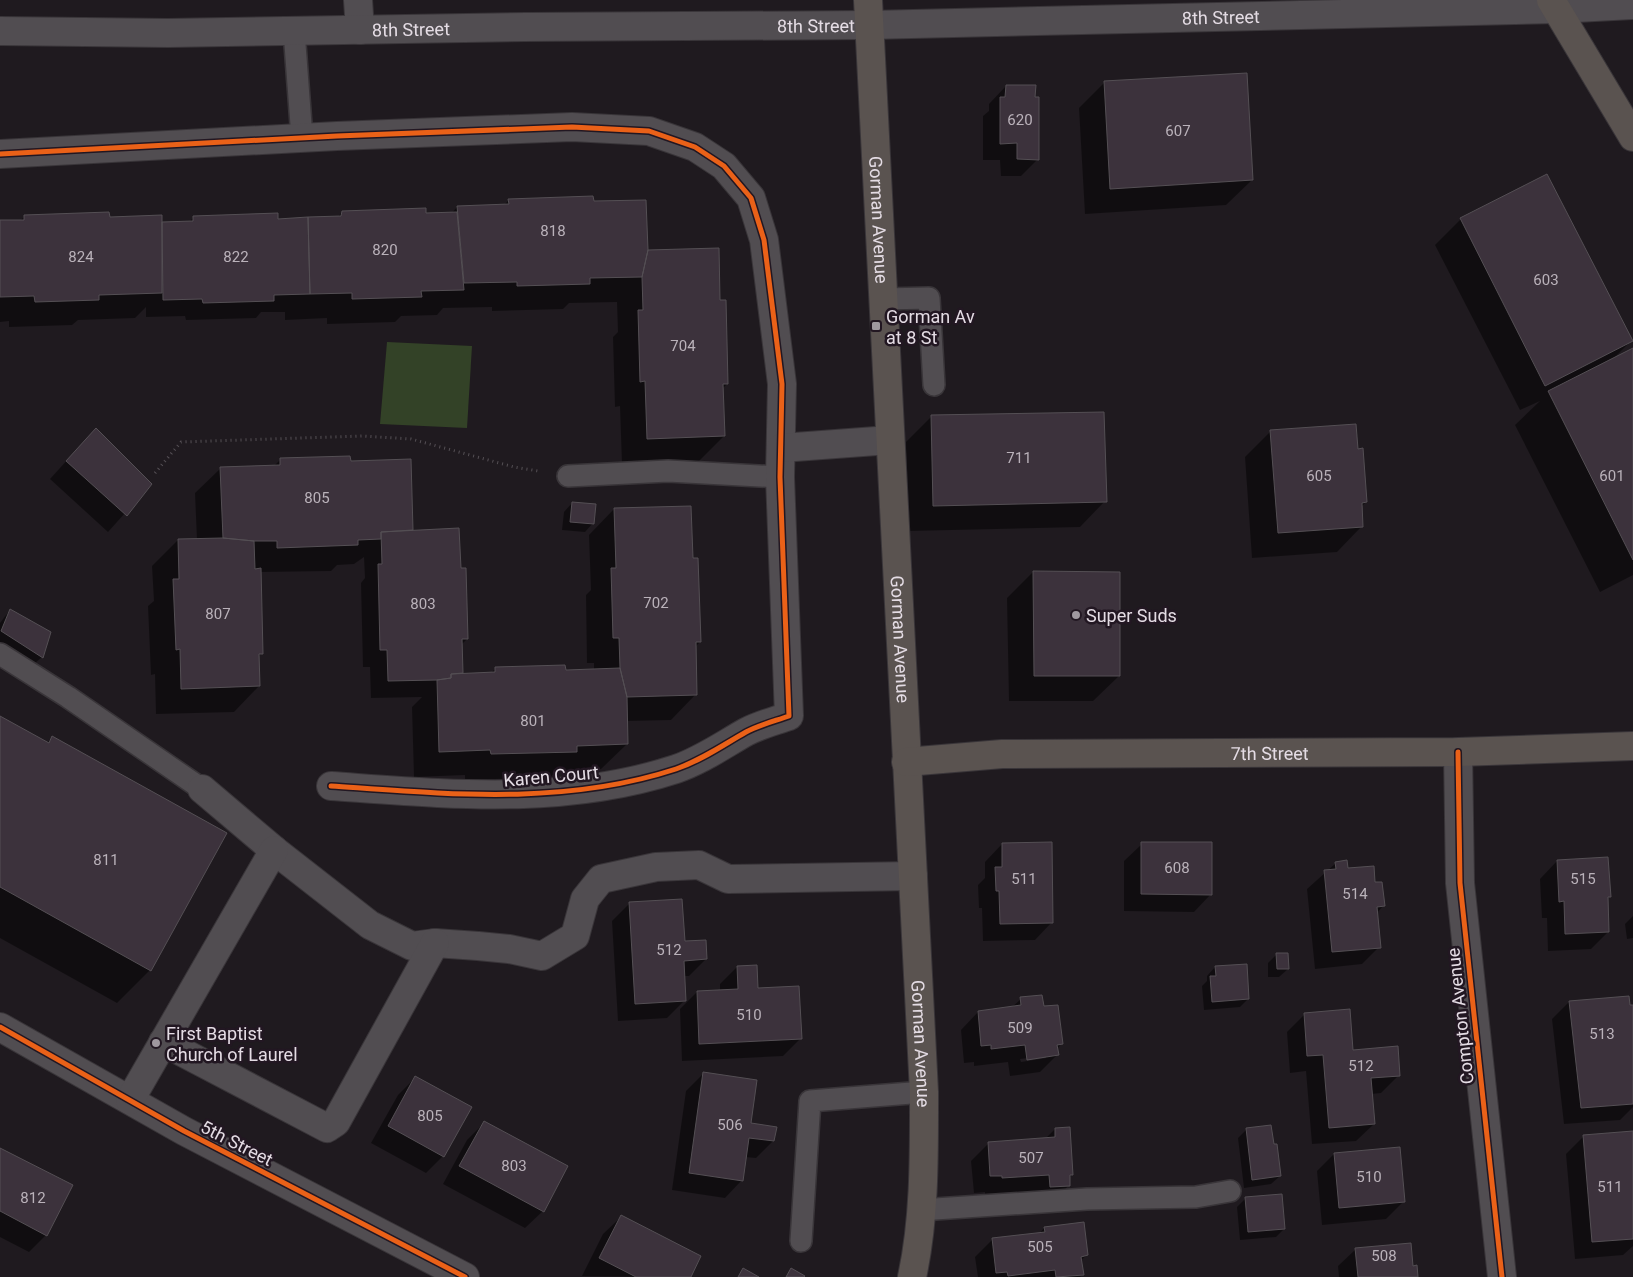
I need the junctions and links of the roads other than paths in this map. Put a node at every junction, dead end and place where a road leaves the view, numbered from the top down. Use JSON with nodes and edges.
{"nodes":[{"id":1,"x":358,"y":0,"type":"edge"},
{"id":2,"x":1554,"y":5,"type":"edge"},
{"id":3,"x":1633,"y":5,"type":"edge"},
{"id":4,"x":869,"y":12,"type":"edge"},
{"id":5,"x":360,"y":30,"type":"junction"},
{"id":6,"x":0,"y":31,"type":"edge"},
{"id":7,"x":294,"y":31,"type":"junction"},
{"id":8,"x":1633,"y":137,"type":"edge"},
{"id":9,"x":302,"y":138,"type":"junction"},
{"id":10,"x":0,"y":154,"type":"edge"},
{"id":11,"x":883,"y":300,"type":"junction"},
{"id":12,"x":934,"y":385,"type":"dead end"},
{"id":13,"x":890,"y":440,"type":"junction"},
{"id":14,"x":781,"y":448,"type":"junction"},
{"id":15,"x":568,"y":476,"type":"road end"},
{"id":16,"x":780,"y":477,"type":"junction"},
{"id":17,"x":0,"y":654,"type":"edge"},
{"id":18,"x":1633,"y":746,"type":"edge"},
{"id":19,"x":1458,"y":752,"type":"junction"},
{"id":20,"x":906,"y":762,"type":"junction"},
{"id":21,"x":331,"y":786,"type":"dead end"},
{"id":22,"x":202,"y":789,"type":"joint"},
{"id":23,"x":274,"y":850,"type":"junction"},
{"id":24,"x":912,"y":876,"type":"junction"},
{"id":25,"x":435,"y":943,"type":"junction"},
{"id":26,"x":0,"y":1027,"type":"edge"},
{"id":27,"x":163,"y":1042,"type":"junction"},
{"id":28,"x":924,"y":1092,"type":"junction"},
{"id":29,"x":130,"y":1100,"type":"junction"},
{"id":30,"x":1230,"y":1191,"type":"dead end"},
{"id":31,"x":920,"y":1210,"type":"junction"},
{"id":32,"x":801,"y":1241,"type":"dead end"},
{"id":33,"x":465,"y":1277,"type":"edge"},
{"id":34,"x":912,"y":1277,"type":"edge"},
{"id":35,"x":1502,"y":1277,"type":"edge"}],
"edges":[{"from":1,"to":5,"type":"street"},
{"from":2,"to":3,"type":"street","name":"8th Street"},
{"from":2,"to":4,"type":"street","name":"8th Street"},
{"from":2,"to":8,"type":"main road"},
{"from":4,"to":5,"type":"street","name":"8th Street"},
{"from":4,"to":11,"type":"main road","name":"Gorman Avenue"},
{"from":5,"to":7,"type":"street","name":"8th Street"},
{"from":6,"to":7,"type":"street","name":"8th Street"},
{"from":7,"to":9,"type":"lane"},
{"from":9,"to":10,"type":"street"},
{"from":9,"to":14,"type":"street"},
{"from":11,"to":12,"type":"lane"},
{"from":11,"to":13,"type":"main road","name":"Gorman Avenue"},
{"from":13,"to":14,"type":"street"},
{"from":13,"to":20,"type":"main road","name":"Gorman Avenue"},
{"from":14,"to":16,"type":"street"},
{"from":15,"to":16,"type":"lane"},
{"from":16,"to":21,"type":"street","name":"Karen Court"},
{"from":17,"to":22,"type":"lane"},
{"from":18,"to":19,"type":"main road","name":"7th Street"},
{"from":19,"to":20,"type":"main road","name":"7th Street"},
{"from":19,"to":35,"type":"street","name":"Compton Avenue"},
{"from":20,"to":24,"type":"main road","name":"Gorman Avenue"},
{"from":22,"to":23,"type":"street"},
{"from":23,"to":25,"type":"street"},
{"from":23,"to":27,"type":"street"},
{"from":24,"to":25,"type":"street"},
{"from":24,"to":28,"type":"main road","name":"Gorman Avenue"},
{"from":25,"to":27,"type":"street"},
{"from":26,"to":29,"type":"street","name":"5th Street"},
{"from":27,"to":29,"type":"street"},
{"from":28,"to":31,"type":"main road","name":"Gorman Avenue"},
{"from":28,"to":32,"type":"lane"},
{"from":29,"to":33,"type":"street","name":"5th Street"},
{"from":30,"to":31,"type":"lane"},
{"from":31,"to":34,"type":"main road","name":"Gorman Avenue"}]}
